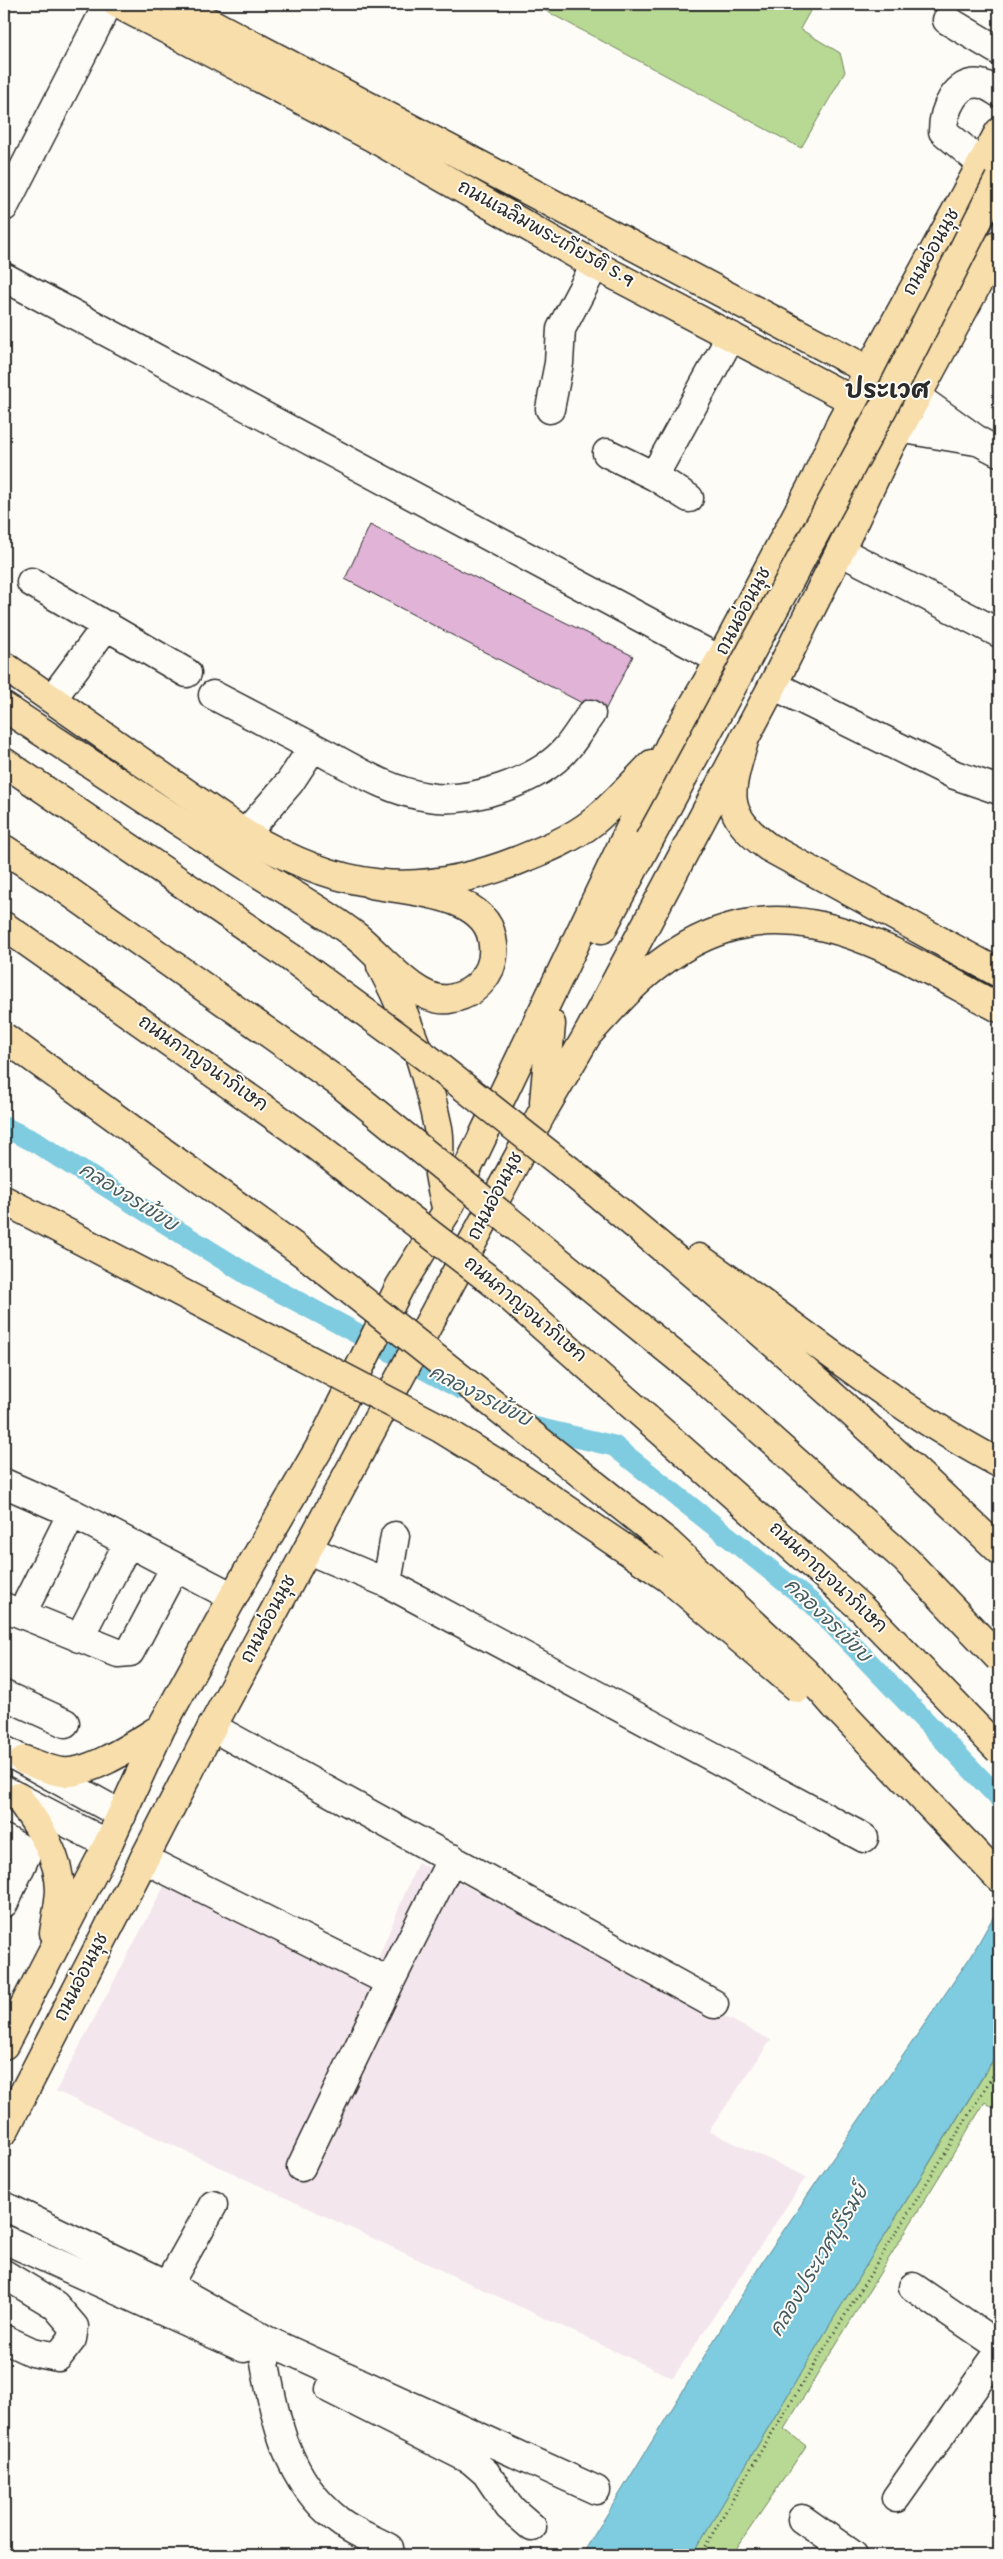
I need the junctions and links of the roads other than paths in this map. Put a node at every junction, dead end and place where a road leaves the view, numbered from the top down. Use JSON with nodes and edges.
{"nodes":[{"id":1,"x":108,"y":4,"type":"edge"},
{"id":2,"x":118,"y":4,"type":"edge"},
{"id":3,"x":175,"y":4,"type":"edge"},
{"id":4,"x":947,"y":20,"type":"dead end"},
{"id":5,"x":999,"y":51,"type":"edge"},
{"id":6,"x":999,"y":93,"type":"edge"},
{"id":7,"x":999,"y":132,"type":"edge"},
{"id":8,"x":991,"y":172,"type":"edge"},
{"id":9,"x":4,"y":207,"type":"edge"},
{"id":10,"x":999,"y":244,"type":"edge"},
{"id":11,"x":595,"y":265,"type":"junction"},
{"id":12,"x":4,"y":277,"type":"edge"},
{"id":13,"x":912,"y":290,"type":"junction"},
{"id":14,"x":960,"y":316,"type":"junction"},
{"id":15,"x":731,"y":336,"type":"junction"},
{"id":16,"x":870,"y":371,"type":"junction"},
{"id":17,"x":917,"y":396,"type":"junction"},
{"id":18,"x":853,"y":400,"type":"junction"},
{"id":19,"x":550,"y":409,"type":"dead end"},
{"id":20,"x":901,"y":426,"type":"junction"},
{"id":21,"x":990,"y":447,"type":"edge"},
{"id":22,"x":607,"y":453,"type":"dead end"},
{"id":23,"x":654,"y":476,"type":"junction"},
{"id":24,"x":816,"y":478,"type":"junction"},
{"id":25,"x":689,"y":498,"type":"dead end"},
{"id":26,"x":862,"y":505,"type":"junction"},
{"id":27,"x":840,"y":551,"type":"junction"},
{"id":28,"x":31,"y":582,"type":"dead end"},
{"id":29,"x":107,"y":625,"type":"junction"},
{"id":30,"x":999,"y":633,"type":"edge"},
{"id":31,"x":720,"y":660,"type":"junction"},
{"id":32,"x":4,"y":666,"type":"edge"},
{"id":33,"x":187,"y":673,"type":"dead end"},
{"id":34,"x":773,"y":684,"type":"junction"},
{"id":35,"x":213,"y":696,"type":"dead end"},
{"id":36,"x":52,"y":699,"type":"junction"},
{"id":37,"x":4,"y":707,"type":"edge"},
{"id":38,"x":591,"y":714,"type":"dead end"},
{"id":39,"x":745,"y":737,"type":"junction"},
{"id":40,"x":670,"y":745,"type":"junction"},
{"id":41,"x":313,"y":747,"type":"junction"},
{"id":42,"x":13,"y":768,"type":"edge"},
{"id":43,"x":999,"y":790,"type":"edge"},
{"id":44,"x":245,"y":834,"type":"junction"},
{"id":45,"x":4,"y":849,"type":"edge"},
{"id":46,"x":371,"y":884,"type":"junction"},
{"id":47,"x":13,"y":933,"type":"edge"},
{"id":48,"x":372,"y":950,"type":"junction"},
{"id":49,"x":999,"y":973,"type":"edge"},
{"id":50,"x":999,"y":1008,"type":"edge"},
{"id":51,"x":551,"y":1024,"type":"junction"},
{"id":52,"x":588,"y":1034,"type":"junction"},
{"id":53,"x":4,"y":1037,"type":"edge"},
{"id":54,"x":502,"y":1097,"type":"junction"},
{"id":55,"x":543,"y":1111,"type":"junction"},
{"id":56,"x":569,"y":1170,"type":"junction"},
{"id":57,"x":4,"y":1200,"type":"edge"},
{"id":58,"x":447,"y":1211,"type":"junction"},
{"id":59,"x":999,"y":1463,"type":"edge"},
{"id":60,"x":4,"y":1484,"type":"edge"},
{"id":61,"x":72,"y":1513,"type":"junction"},
{"id":62,"x":395,"y":1536,"type":"dead end"},
{"id":63,"x":128,"y":1543,"type":"junction"},
{"id":64,"x":308,"y":1550,"type":"junction"},
{"id":65,"x":999,"y":1550,"type":"edge"},
{"id":66,"x":175,"y":1568,"type":"junction"},
{"id":67,"x":387,"y":1583,"type":"junction"},
{"id":68,"x":234,"y":1597,"type":"junction"},
{"id":69,"x":13,"y":1610,"type":"edge"},
{"id":70,"x":79,"y":1638,"type":"junction"},
{"id":71,"x":999,"y":1658,"type":"edge"},
{"id":72,"x":4,"y":1695,"type":"edge"},
{"id":73,"x":835,"y":1706,"type":"junction"},
{"id":74,"x":65,"y":1724,"type":"dead end"},
{"id":75,"x":212,"y":1727,"type":"junction"},
{"id":76,"x":161,"y":1728,"type":"junction"},
{"id":77,"x":999,"y":1750,"type":"edge"},
{"id":78,"x":14,"y":1755,"type":"edge"},
{"id":79,"x":11,"y":1793,"type":"edge"},
{"id":80,"x":122,"y":1814,"type":"junction"},
{"id":81,"x":159,"y":1831,"type":"junction"},
{"id":82,"x":864,"y":1838,"type":"dead end"},
{"id":83,"x":4,"y":1839,"type":"edge"},
{"id":84,"x":108,"y":1844,"type":"junction"},
{"id":85,"x":452,"y":1858,"type":"junction"},
{"id":86,"x":144,"y":1859,"type":"junction"},
{"id":87,"x":999,"y":1878,"type":"edge"},
{"id":88,"x":4,"y":1903,"type":"edge"},
{"id":89,"x":52,"y":1952,"type":"junction"},
{"id":90,"x":390,"y":1982,"type":"junction"},
{"id":91,"x":714,"y":2004,"type":"dead end"},
{"id":92,"x":4,"y":2045,"type":"edge"},
{"id":93,"x":4,"y":2131,"type":"edge"},
{"id":94,"x":301,"y":2167,"type":"dead end"},
{"id":95,"x":213,"y":2205,"type":"dead end"},
{"id":96,"x":4,"y":2206,"type":"edge"},
{"id":97,"x":4,"y":2239,"type":"edge"},
{"id":98,"x":4,"y":2274,"type":"edge"},
{"id":99,"x":168,"y":2285,"type":"junction"},
{"id":100,"x":913,"y":2287,"type":"dead end"},
{"id":101,"x":4,"y":2339,"type":"edge"},
{"id":102,"x":999,"y":2346,"type":"edge"},
{"id":103,"x":999,"y":2352,"type":"edge"},
{"id":104,"x":264,"y":2358,"type":"junction"},
{"id":105,"x":596,"y":2490,"type":"dead end"},
{"id":106,"x":896,"y":2498,"type":"dead end"},
{"id":107,"x":802,"y":2519,"type":"dead end"},
{"id":108,"x":532,"y":2527,"type":"dead end"},
{"id":109,"x":390,"y":2548,"type":"dead end"},
{"id":110,"x":837,"y":2551,"type":"edge"}],
"edges":[{"from":1,"to":9,"type":"street"},
{"from":2,"to":11,"type":"main road","name":"ถนนเฉลิมพระเกียรติ ร.9"},
{"from":3,"to":16,"type":"main road","name":"ถนนเฉลิมพระเกียรติ ร.9"},
{"from":4,"to":5,"type":"street"},
{"from":6,"to":8,"type":"street"},
{"from":7,"to":8,"type":"main road","name":"ถนนอ่อนนุช"},
{"from":8,"to":13,"type":"main road","name":"ถนนอ่อนนุช"},
{"from":8,"to":51,"type":"main road","name":"ถนนอ่อนนุช","bridge":true},
{"from":10,"to":14,"type":"main road","name":"ถนนอ่อนนุช"},
{"from":11,"to":15,"type":"main road","name":"ถนนเฉลิมพระเกียรติ ร.9"},
{"from":11,"to":19,"type":"street"},
{"from":12,"to":31,"type":"street"},
{"from":13,"to":14,"type":"main road"},
{"from":13,"to":16,"type":"main road","name":"ถนนอ่อนนุช"},
{"from":14,"to":17,"type":"main road","name":"ถนนอ่อนนุช"},
{"from":15,"to":18,"type":"main road","name":"ถนนเฉลิมพระเกียรติ ร.9"},
{"from":15,"to":23,"type":"street"},
{"from":16,"to":17,"type":"main road","name":"ถนนเฉลิมพระเกียรติ ร.9"},
{"from":16,"to":18,"type":"main road","name":"ถนนอ่อนนุช"},
{"from":17,"to":20,"type":"main road","name":"ถนนอ่อนนุช"},
{"from":17,"to":21,"type":"street","name":"ถนนเฉลิมพระเกียรติ ร.9"},
{"from":18,"to":20,"type":"main road","name":"ถนนเฉลิมพระเกียรติ ร.9"},
{"from":18,"to":24,"type":"main road","name":"ถนนอ่อนนุช"},
{"from":20,"to":21,"type":"street","name":"ถนนเฉลิมพระเกียรติ ร.9"},
{"from":20,"to":26,"type":"main road","name":"ถนนอ่อนนุช"},
{"from":22,"to":23,"type":"street"},
{"from":23,"to":25,"type":"street"},
{"from":24,"to":26,"type":"main road"},
{"from":24,"to":31,"type":"main road","name":"ถนนอ่อนนุช"},
{"from":26,"to":27,"type":"main road","name":"ถนนอ่อนนุช"},
{"from":27,"to":30,"type":"street"},
{"from":27,"to":34,"type":"main road","name":"ถนนอ่อนนุช"},
{"from":28,"to":29,"type":"street"},
{"from":29,"to":33,"type":"street"},
{"from":29,"to":36,"type":"street"},
{"from":31,"to":40,"type":"main road","name":"ถนนอ่อนนุช"},
{"from":32,"to":36,"type":"main road"},
{"from":34,"to":39,"type":"main road","name":"ถนนอ่อนนุช"},
{"from":34,"to":43,"type":"street"},
{"from":35,"to":41,"type":"street"},
{"from":36,"to":44,"type":"main road"},
{"from":37,"to":48,"type":"main road"},
{"from":38,"to":41,"type":"street"},
{"from":39,"to":49,"type":"main road"},
{"from":39,"to":52,"type":"main road","name":"ถนนอ่อนนุช"},
{"from":40,"to":46,"type":"main road"},
{"from":40,"to":54,"type":"main road","name":"ถนนอ่อนนุช"},
{"from":41,"to":44,"type":"street"},
{"from":42,"to":56,"type":"main road","bridge":true},
{"from":44,"to":46,"type":"main road"},
{"from":45,"to":71,"type":"main road","bridge":true},
{"from":46,"to":48,"type":"main road"},
{"from":47,"to":77,"type":"main road","name":"ถนนกาญจนาภิเษก","bridge":true},
{"from":48,"to":58,"type":"main road"},
{"from":50,"to":52,"type":"main road"},
{"from":51,"to":54,"type":"main road","name":"ถนนอ่อนนุช"},
{"from":51,"to":55,"type":"main road","name":"ถนนอ่อนนุช"},
{"from":52,"to":55,"type":"main road","name":"ถนนอ่อนนุช"},
{"from":53,"to":73,"type":"main road","bridge":true},
{"from":54,"to":58,"type":"main road","name":"ถนนอ่อนนุช"},
{"from":55,"to":64,"type":"main road","name":"ถนนอ่อนนุช","bridge":true},
{"from":56,"to":59,"type":"main road"},
{"from":56,"to":65,"type":"main road"},
{"from":57,"to":73,"type":"main road","bridge":true},
{"from":58,"to":68,"type":"main road","name":"ถนนอ่อนนุช","bridge":true},
{"from":60,"to":61,"type":"street"},
{"from":61,"to":63,"type":"street"},
{"from":61,"to":69,"type":"street"},
{"from":62,"to":67,"type":"street"},
{"from":63,"to":66,"type":"street"},
{"from":63,"to":70,"type":"street"},
{"from":64,"to":67,"type":"street"},
{"from":64,"to":75,"type":"main road","name":"ถนนอ่อนนุช"},
{"from":66,"to":68,"type":"street"},
{"from":66,"to":70,"type":"street"},
{"from":67,"to":82,"type":"street"},
{"from":68,"to":76,"type":"main road","name":"ถนนอ่อนนุช"},
{"from":69,"to":70,"type":"street"},
{"from":72,"to":74,"type":"street"},
{"from":73,"to":87,"type":"main road"},
{"from":75,"to":81,"type":"main road","name":"ถนนอ่อนนุช"},
{"from":75,"to":85,"type":"street"},
{"from":76,"to":78,"type":"main road"},
{"from":76,"to":80,"type":"main road","name":"ถนนอ่อนนุช"},
{"from":78,"to":80,"type":"street"},
{"from":79,"to":84,"type":"street"},
{"from":79,"to":89,"type":"main road"},
{"from":80,"to":81,"type":"main road"},
{"from":80,"to":84,"type":"main road","name":"ถนนอ่อนนุช"},
{"from":81,"to":86,"type":"main road","name":"ถนนอ่อนนุช"},
{"from":83,"to":88,"type":"street"},
{"from":84,"to":86,"type":"main road"},
{"from":84,"to":89,"type":"main road","name":"ถนนอ่อนนุช"},
{"from":85,"to":90,"type":"street"},
{"from":85,"to":91,"type":"street"},
{"from":86,"to":90,"type":"street"},
{"from":86,"to":93,"type":"main road","name":"ถนนอ่อนนุช"},
{"from":89,"to":92,"type":"main road","name":"ถนนอ่อนนุช"},
{"from":90,"to":94,"type":"street"},
{"from":95,"to":99,"type":"street"},
{"from":96,"to":99,"type":"street"},
{"from":97,"to":104,"type":"street"},
{"from":98,"to":101,"type":"street"},
{"from":99,"to":105,"type":"street"},
{"from":100,"to":102,"type":"street"},
{"from":103,"to":106,"type":"street"},
{"from":104,"to":108,"type":"street"},
{"from":104,"to":109,"type":"street"},
{"from":107,"to":110,"type":"street"}]}
